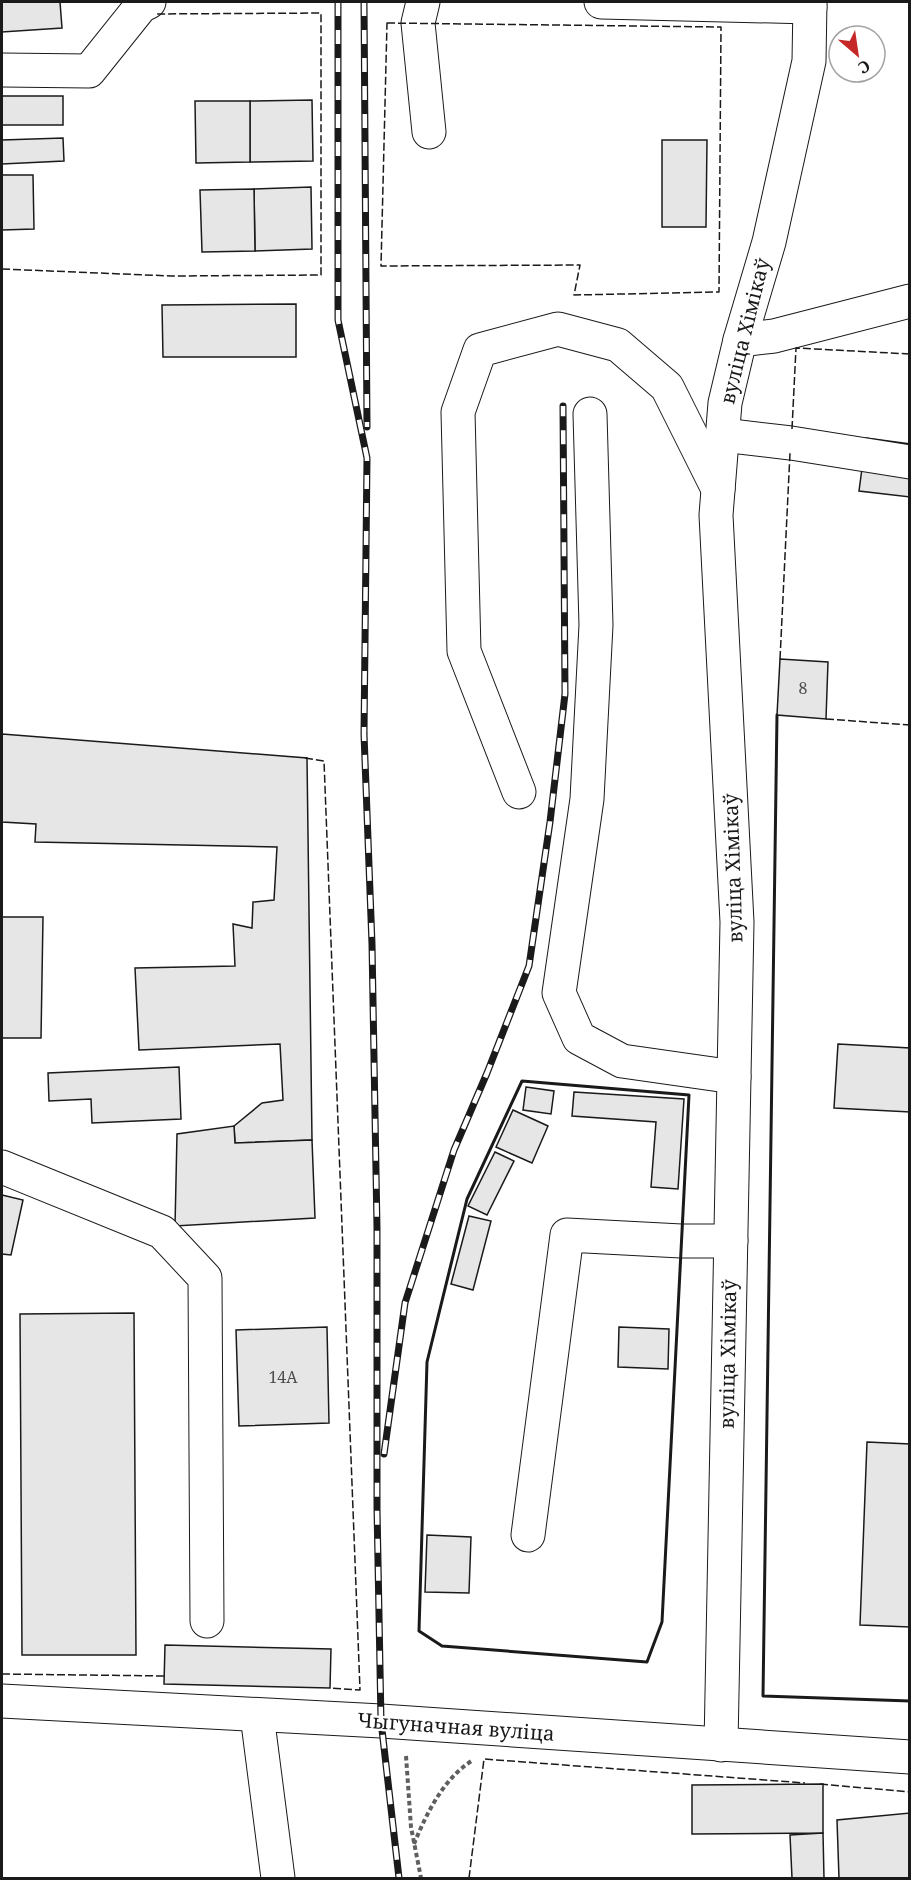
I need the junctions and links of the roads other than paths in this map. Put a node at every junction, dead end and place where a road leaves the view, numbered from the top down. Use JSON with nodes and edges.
{"nodes":[{"id":1,"x":149,"y":2,"type":"edge"},
{"id":2,"x":423,"y":2,"type":"edge"},
{"id":3,"x":601,"y":2,"type":"edge"},
{"id":4,"x":810,"y":4,"type":"edge"},
{"id":5,"x":2,"y":70,"type":"edge"},
{"id":6,"x":429,"y":132,"type":"dead end"},
{"id":7,"x":909,"y":301,"type":"edge"},
{"id":8,"x":740,"y":340,"type":"junction"},
{"id":9,"x":590,"y":414,"type":"dead end"},
{"id":10,"x":723,"y":435,"type":"junction"},
{"id":11,"x":909,"y":462,"type":"edge"},
{"id":12,"x":718,"y":489,"type":"junction"},
{"id":13,"x":519,"y":792,"type":"dead end"},
{"id":14,"x":734,"y":1077,"type":"junction"},
{"id":15,"x":2,"y":1167,"type":"edge"},
{"id":16,"x":731,"y":1241,"type":"junction"},
{"id":17,"x":528,"y":1535,"type":"dead end"},
{"id":18,"x":207,"y":1621,"type":"dead end"},
{"id":19,"x":7,"y":1707,"type":"edge"},
{"id":20,"x":257,"y":1715,"type":"junction"},
{"id":21,"x":721,"y":1745,"type":"junction"},
{"id":22,"x":909,"y":1757,"type":"edge"},
{"id":23,"x":278,"y":1878,"type":"edge"}],
"edges":[{"from":1,"to":5,"type":"street"},
{"from":2,"to":6,"type":"street"},
{"from":3,"to":4,"type":"street"},
{"from":4,"to":8,"type":"street","name":"вуліца Хімікаў"},
{"from":7,"to":8,"type":"street"},
{"from":8,"to":10,"type":"street","name":"вуліца Хімікаў"},
{"from":9,"to":14,"type":"street"},
{"from":10,"to":11,"type":"street"},
{"from":10,"to":12,"type":"street","name":"вуліца Хімікаў"},
{"from":12,"to":13,"type":"street"},
{"from":12,"to":14,"type":"street","name":"вуліца Хімікаў"},
{"from":14,"to":16,"type":"street","name":"вуліца Хімікаў"},
{"from":15,"to":18,"type":"street"},
{"from":16,"to":17,"type":"street"},
{"from":16,"to":21,"type":"street","name":"вуліца Хімікаў"},
{"from":19,"to":20,"type":"street","name":"Чыгуначная вуліца"},
{"from":20,"to":21,"type":"street","name":"Чыгуначная вуліца"},
{"from":20,"to":23,"type":"street"},
{"from":21,"to":22,"type":"street","name":"Чыгуначная вуліца"}]}
